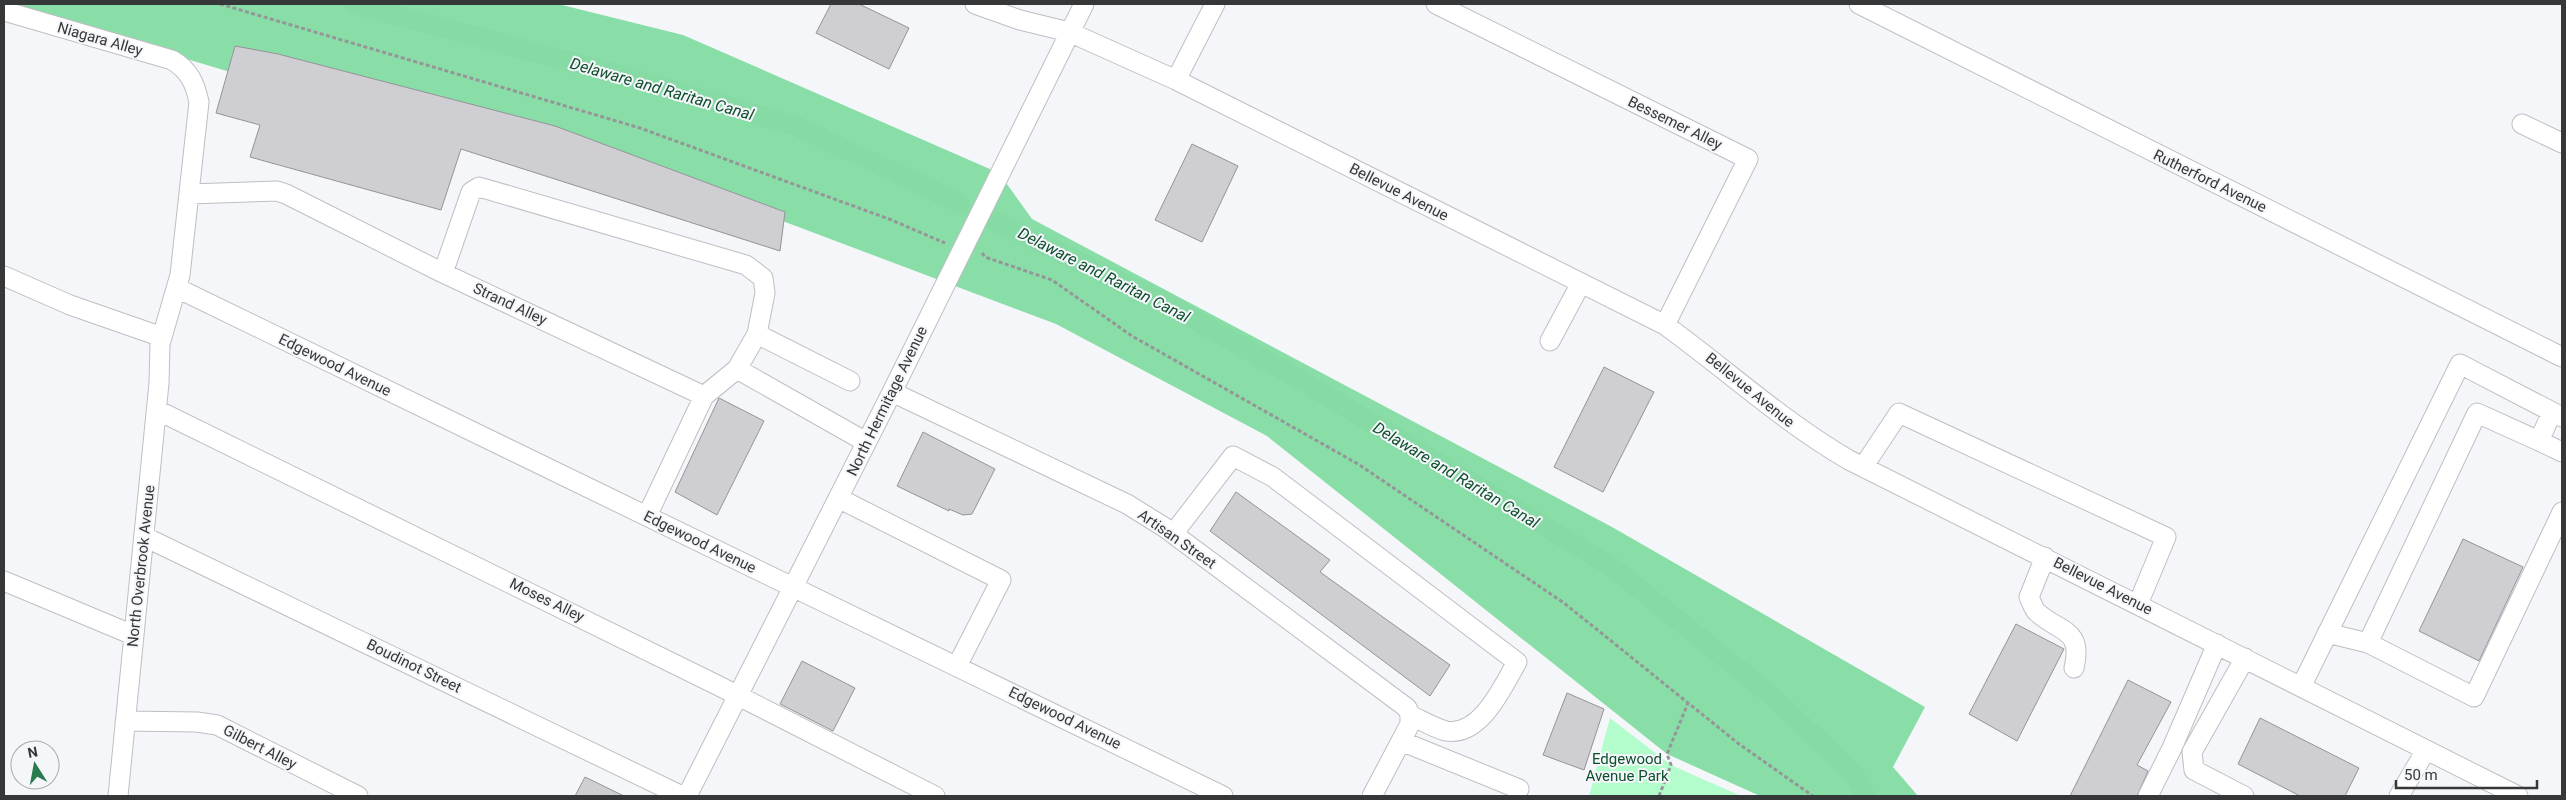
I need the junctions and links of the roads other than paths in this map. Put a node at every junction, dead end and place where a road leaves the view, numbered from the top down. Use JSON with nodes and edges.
{"nodes":[{"id":1,"x":975,"y":4,"type":"edge"},
{"id":2,"x":1084,"y":4,"type":"edge"},
{"id":3,"x":1215,"y":4,"type":"edge"},
{"id":4,"x":1436,"y":4,"type":"edge"},
{"id":5,"x":1859,"y":4,"type":"edge"},
{"id":6,"x":4,"y":11,"type":"edge"},
{"id":7,"x":1069,"y":32,"type":"junction"},
{"id":8,"x":1176,"y":80,"type":"junction"},
{"id":9,"x":2522,"y":124,"type":"dead end"},
{"id":10,"x":2562,"y":143,"type":"edge"},
{"id":11,"x":189,"y":194,"type":"junction"},
{"id":12,"x":443,"y":272,"type":"junction"},
{"id":13,"x":4,"y":276,"type":"edge"},
{"id":14,"x":1581,"y":283,"type":"junction"},
{"id":15,"x":177,"y":288,"type":"junction"},
{"id":16,"x":1665,"y":325,"type":"junction"},
{"id":17,"x":758,"y":334,"type":"junction"},
{"id":18,"x":162,"y":336,"type":"junction"},
{"id":19,"x":1550,"y":341,"type":"dead end"},
{"id":20,"x":2562,"y":357,"type":"edge"},
{"id":21,"x":737,"y":370,"type":"junction"},
{"id":22,"x":850,"y":381,"type":"dead end"},
{"id":23,"x":892,"y":392,"type":"junction"},
{"id":24,"x":704,"y":396,"type":"junction"},
{"id":25,"x":157,"y":410,"type":"junction"},
{"id":26,"x":2557,"y":415,"type":"edge"},
{"id":27,"x":2539,"y":441,"type":"junction"},
{"id":28,"x":866,"y":442,"type":"junction"},
{"id":29,"x":2562,"y":452,"type":"edge"},
{"id":30,"x":1863,"y":467,"type":"junction"},
{"id":31,"x":838,"y":498,"type":"junction"},
{"id":32,"x":2562,"y":512,"type":"edge"},
{"id":33,"x":647,"y":516,"type":"junction"},
{"id":34,"x":1174,"y":534,"type":"junction"},
{"id":35,"x":145,"y":537,"type":"junction"},
{"id":36,"x":2045,"y":557,"type":"junction"},
{"id":37,"x":4,"y":581,"type":"edge"},
{"id":38,"x":792,"y":588,"type":"junction"},
{"id":39,"x":2138,"y":604,"type":"junction"},
{"id":40,"x":2327,"y":633,"type":"junction"},
{"id":41,"x":133,"y":635,"type":"junction"},
{"id":42,"x":2368,"y":643,"type":"junction"},
{"id":43,"x":2217,"y":644,"type":"junction"},
{"id":44,"x":2245,"y":658,"type":"junction"},
{"id":45,"x":957,"y":666,"type":"junction"},
{"id":46,"x":2074,"y":668,"type":"dead end"},
{"id":47,"x":2301,"y":687,"type":"junction"},
{"id":48,"x":738,"y":696,"type":"junction"},
{"id":49,"x":1410,"y":715,"type":"junction"},
{"id":50,"x":125,"y":721,"type":"junction"},
{"id":51,"x":1401,"y":741,"type":"junction"},
{"id":52,"x":2426,"y":750,"type":"junction"},
{"id":53,"x":1518,"y":789,"type":"dead end"},
{"id":54,"x":118,"y":796,"type":"edge"},
{"id":55,"x":358,"y":796,"type":"edge"},
{"id":56,"x":682,"y":796,"type":"edge"},
{"id":57,"x":686,"y":796,"type":"edge"},
{"id":58,"x":935,"y":796,"type":"edge"},
{"id":59,"x":1223,"y":796,"type":"edge"},
{"id":60,"x":1372,"y":796,"type":"edge"},
{"id":61,"x":2148,"y":796,"type":"edge"},
{"id":62,"x":2244,"y":796,"type":"edge"},
{"id":63,"x":2399,"y":796,"type":"edge"},
{"id":64,"x":2518,"y":796,"type":"edge"}],
"edges":[{"from":1,"to":7,"type":"street","name":"Bellevue Avenue"},
{"from":2,"to":7,"type":"street","name":"North Hermitage Avenue"},
{"from":3,"to":8,"type":"street"},
{"from":4,"to":16,"type":"street","name":"Bessemer Alley"},
{"from":5,"to":20,"type":"street","name":"Rutherford Avenue"},
{"from":6,"to":11,"type":"street","name":"Niagara Alley"},
{"from":7,"to":8,"type":"street","name":"Bellevue Avenue"},
{"from":7,"to":23,"type":"street","name":"North Hermitage Avenue"},
{"from":8,"to":14,"type":"street","name":"Bellevue Avenue"},
{"from":9,"to":10,"type":"street"},
{"from":11,"to":12,"type":"street","name":"Strand Alley"},
{"from":11,"to":15,"type":"street"},
{"from":12,"to":17,"type":"street"},
{"from":12,"to":24,"type":"street","name":"Strand Alley"},
{"from":13,"to":18,"type":"street"},
{"from":14,"to":16,"type":"street","name":"Bellevue Avenue"},
{"from":14,"to":19,"type":"street"},
{"from":15,"to":18,"type":"street","name":"North Overbrook Avenue"},
{"from":15,"to":33,"type":"street","name":"Edgewood Avenue"},
{"from":16,"to":30,"type":"street","name":"Bellevue Avenue"},
{"from":17,"to":21,"type":"street"},
{"from":17,"to":22,"type":"street"},
{"from":18,"to":25,"type":"street","name":"North Overbrook Avenue"},
{"from":21,"to":24,"type":"street"},
{"from":21,"to":28,"type":"street"},
{"from":23,"to":28,"type":"street","name":"North Hermitage Avenue"},
{"from":23,"to":34,"type":"street","name":"Artisan Street"},
{"from":24,"to":33,"type":"street"},
{"from":25,"to":35,"type":"street","name":"North Overbrook Avenue"},
{"from":25,"to":48,"type":"street","name":"Moses Alley"},
{"from":26,"to":27,"type":"street"},
{"from":26,"to":40,"type":"street"},
{"from":27,"to":29,"type":"street"},
{"from":27,"to":42,"type":"street"},
{"from":28,"to":31,"type":"street","name":"North Hermitage Avenue"},
{"from":30,"to":36,"type":"street","name":"Bellevue Avenue"},
{"from":30,"to":39,"type":"street"},
{"from":31,"to":38,"type":"street","name":"North Hermitage Avenue"},
{"from":31,"to":45,"type":"street"},
{"from":32,"to":42,"type":"street"},
{"from":33,"to":38,"type":"street","name":"Edgewood Avenue"},
{"from":34,"to":49,"type":"street","name":"Artisan Street"},
{"from":34,"to":49,"type":"street"},
{"from":35,"to":41,"type":"street","name":"North Overbrook Avenue"},
{"from":35,"to":56,"type":"street","name":"Boudinot Street"},
{"from":36,"to":39,"type":"street","name":"Bellevue Avenue"},
{"from":36,"to":46,"type":"street"},
{"from":37,"to":41,"type":"street"},
{"from":38,"to":45,"type":"street","name":"Edgewood Avenue"},
{"from":38,"to":48,"type":"street","name":"North Hermitage Avenue"},
{"from":39,"to":43,"type":"street","name":"Bellevue Avenue"},
{"from":40,"to":42,"type":"street"},
{"from":40,"to":47,"type":"street"},
{"from":41,"to":50,"type":"street","name":"North Overbrook Avenue"},
{"from":43,"to":44,"type":"street","name":"Bellevue Avenue"},
{"from":43,"to":61,"type":"street"},
{"from":44,"to":47,"type":"street","name":"Bellevue Avenue"},
{"from":44,"to":62,"type":"street"},
{"from":45,"to":59,"type":"street","name":"Edgewood Avenue"},
{"from":47,"to":52,"type":"street","name":"Bellevue Avenue"},
{"from":48,"to":57,"type":"street","name":"North Hermitage Avenue"},
{"from":48,"to":58,"type":"street","name":"Moses Alley"},
{"from":49,"to":51,"type":"street"},
{"from":50,"to":54,"type":"street","name":"North Overbrook Avenue"},
{"from":50,"to":55,"type":"street","name":"Gilbert Alley"},
{"from":51,"to":53,"type":"street"},
{"from":51,"to":60,"type":"street"},
{"from":52,"to":63,"type":"street"},
{"from":52,"to":64,"type":"street","name":"Bellevue Avenue"}]}
